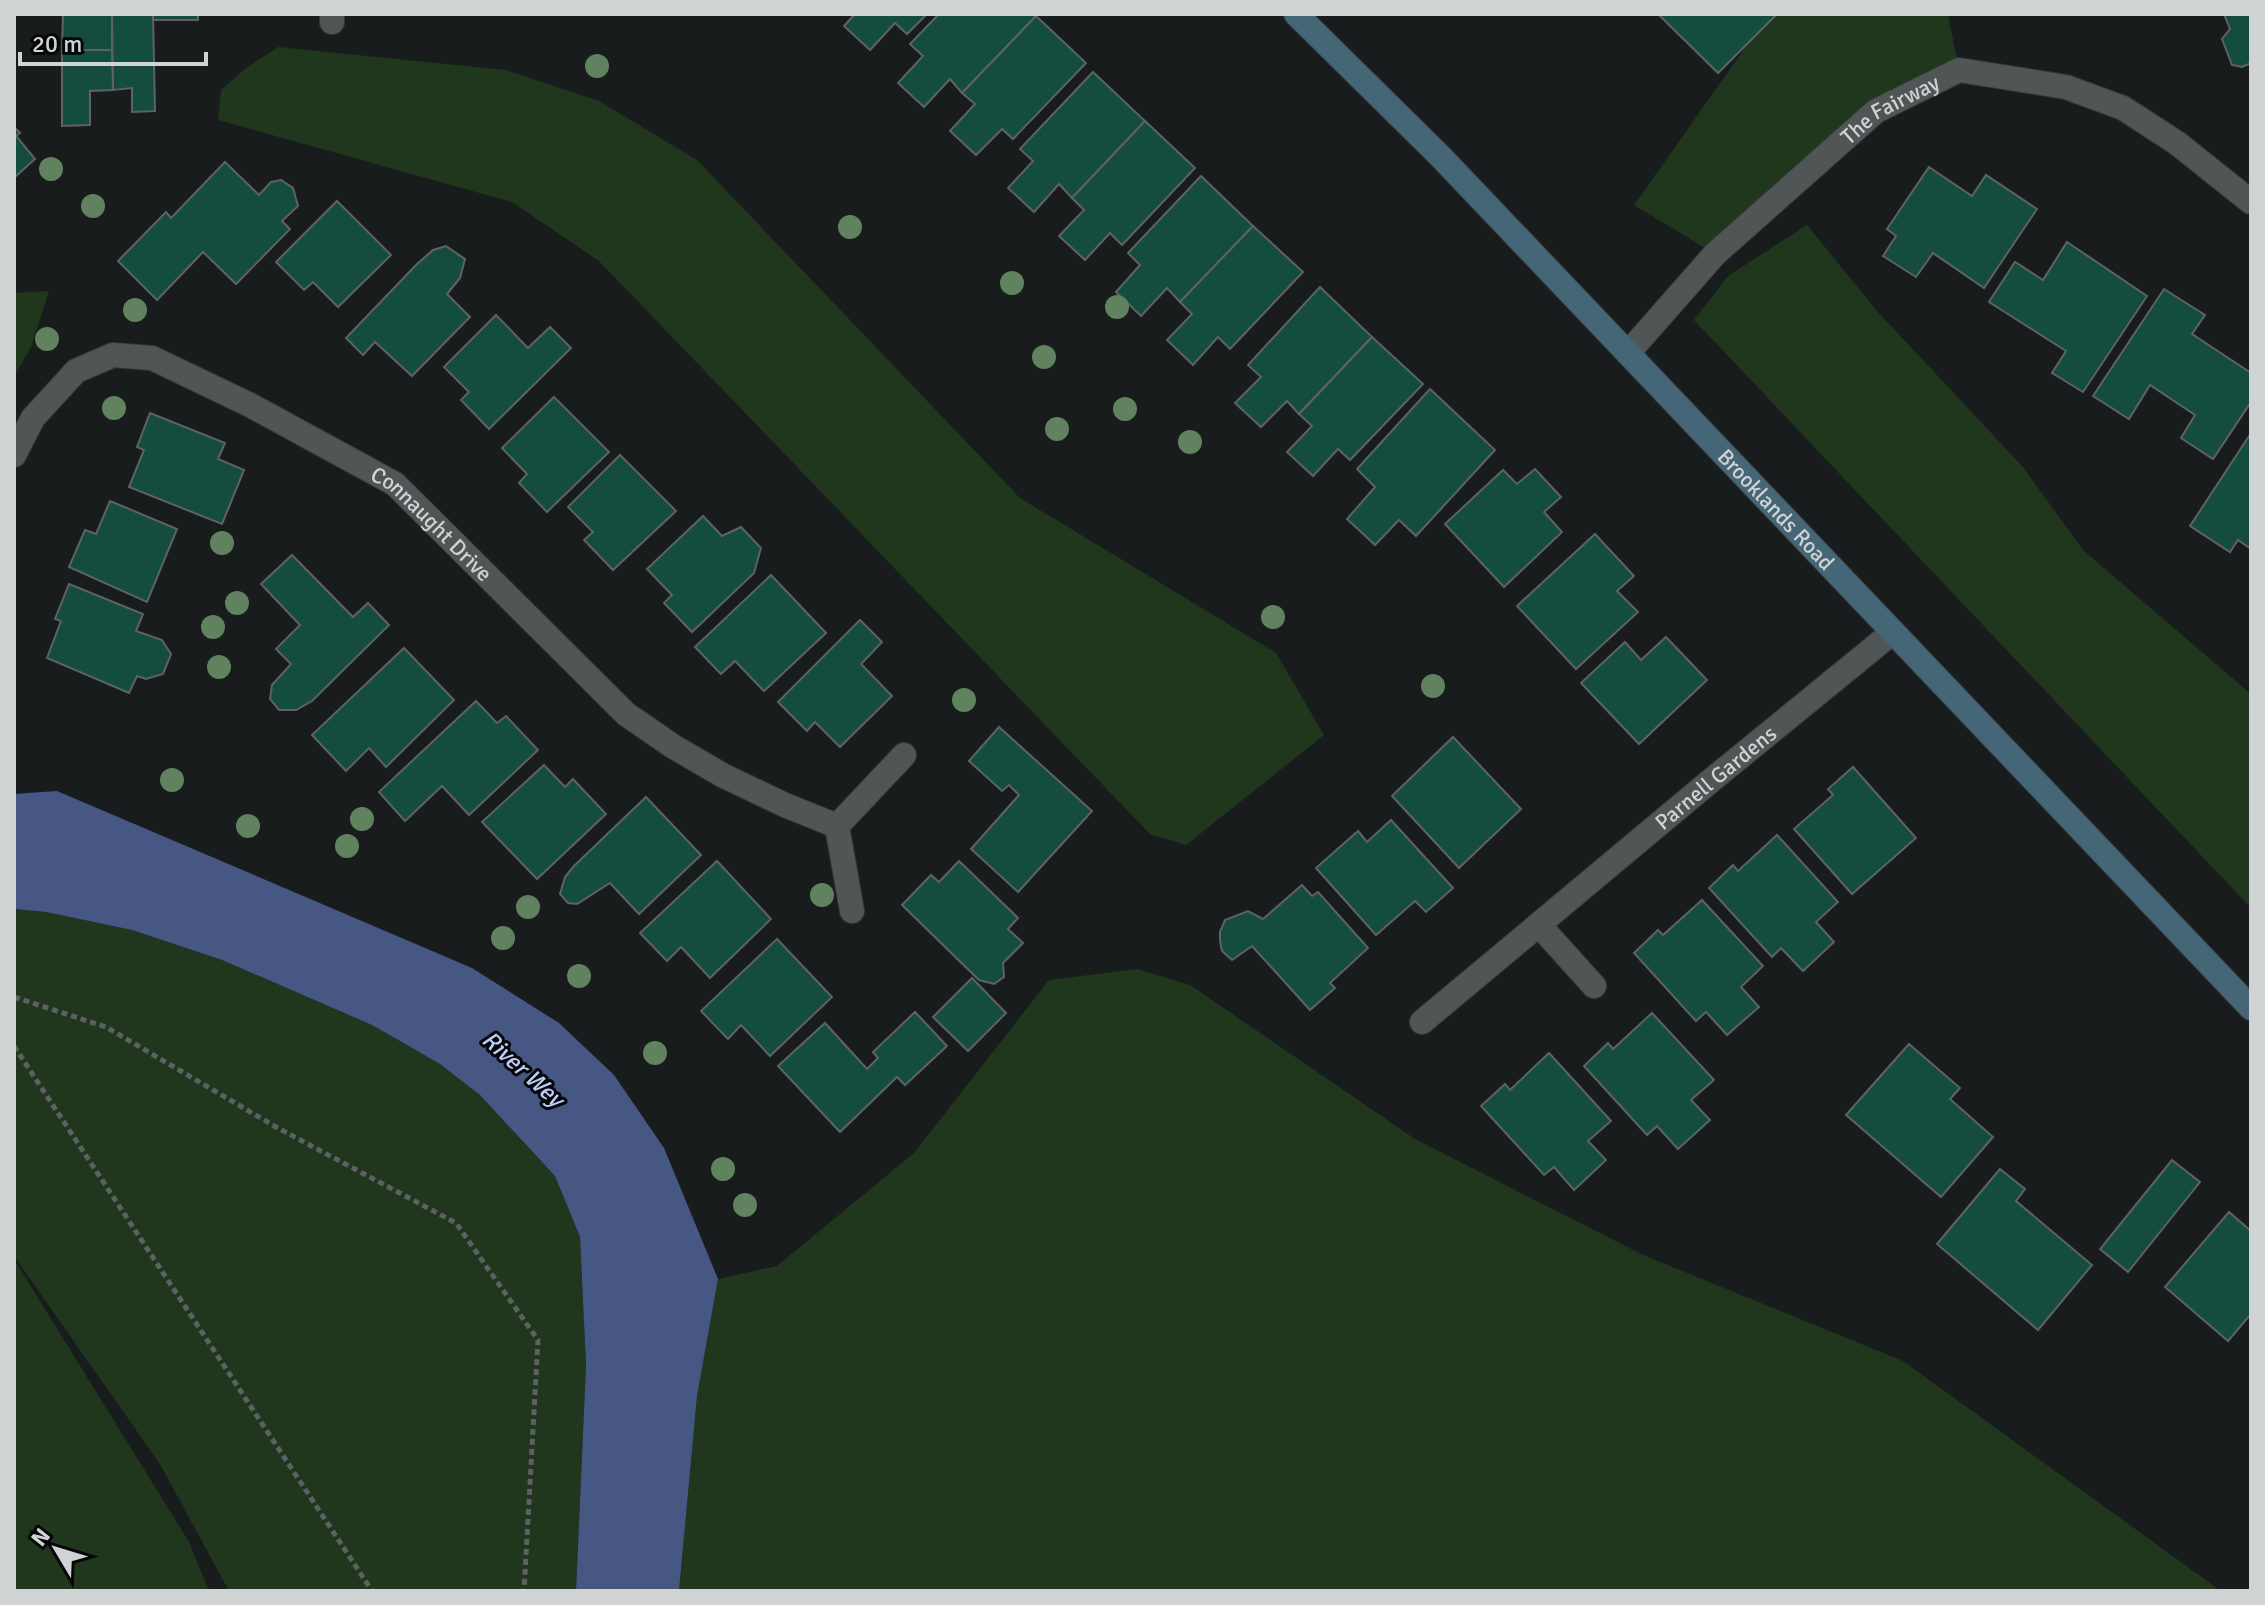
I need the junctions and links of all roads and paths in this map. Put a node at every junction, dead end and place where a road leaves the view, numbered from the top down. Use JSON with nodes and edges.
{"nodes":[{"id":1,"x":1296,"y":14,"type":"edge"},
{"id":2,"x":2251,"y":202,"type":"edge"},
{"id":3,"x":1628,"y":353,"type":"junction"},
{"id":4,"x":14,"y":455,"type":"edge"},
{"id":5,"x":1893,"y":632,"type":"junction"},
{"id":6,"x":904,"y":755,"type":"dead end"},
{"id":7,"x":837,"y":826,"type":"junction"},
{"id":8,"x":852,"y":911,"type":"dead end"},
{"id":9,"x":1539,"y":925,"type":"junction"},
{"id":10,"x":1594,"y":986,"type":"dead end"},
{"id":11,"x":14,"y":997,"type":"edge"},
{"id":12,"x":2251,"y":1008,"type":"edge"},
{"id":13,"x":1422,"y":1022,"type":"dead end"},
{"id":14,"x":14,"y":1046,"type":"edge"},
{"id":15,"x":372,"y":1591,"type":"edge"},
{"id":16,"x":524,"y":1591,"type":"edge"}],
"edges":[{"from":1,"to":3,"type":"main road","name":"Brooklands Road"},
{"from":2,"to":3,"type":"street","name":"The Fairway"},
{"from":3,"to":5,"type":"main road","name":"Brooklands Road"},
{"from":4,"to":7,"type":"street","name":"Connaught Drive"},
{"from":5,"to":9,"type":"street","name":"Parnell Gardens"},
{"from":5,"to":12,"type":"main road","name":"Brooklands Road"},
{"from":6,"to":7,"type":"street"},
{"from":7,"to":8,"type":"street"},
{"from":9,"to":10,"type":"street"},
{"from":9,"to":13,"type":"street","name":"Parnell Gardens"},
{"from":11,"to":16,"type":"path"},
{"from":14,"to":15,"type":"path"}]}
